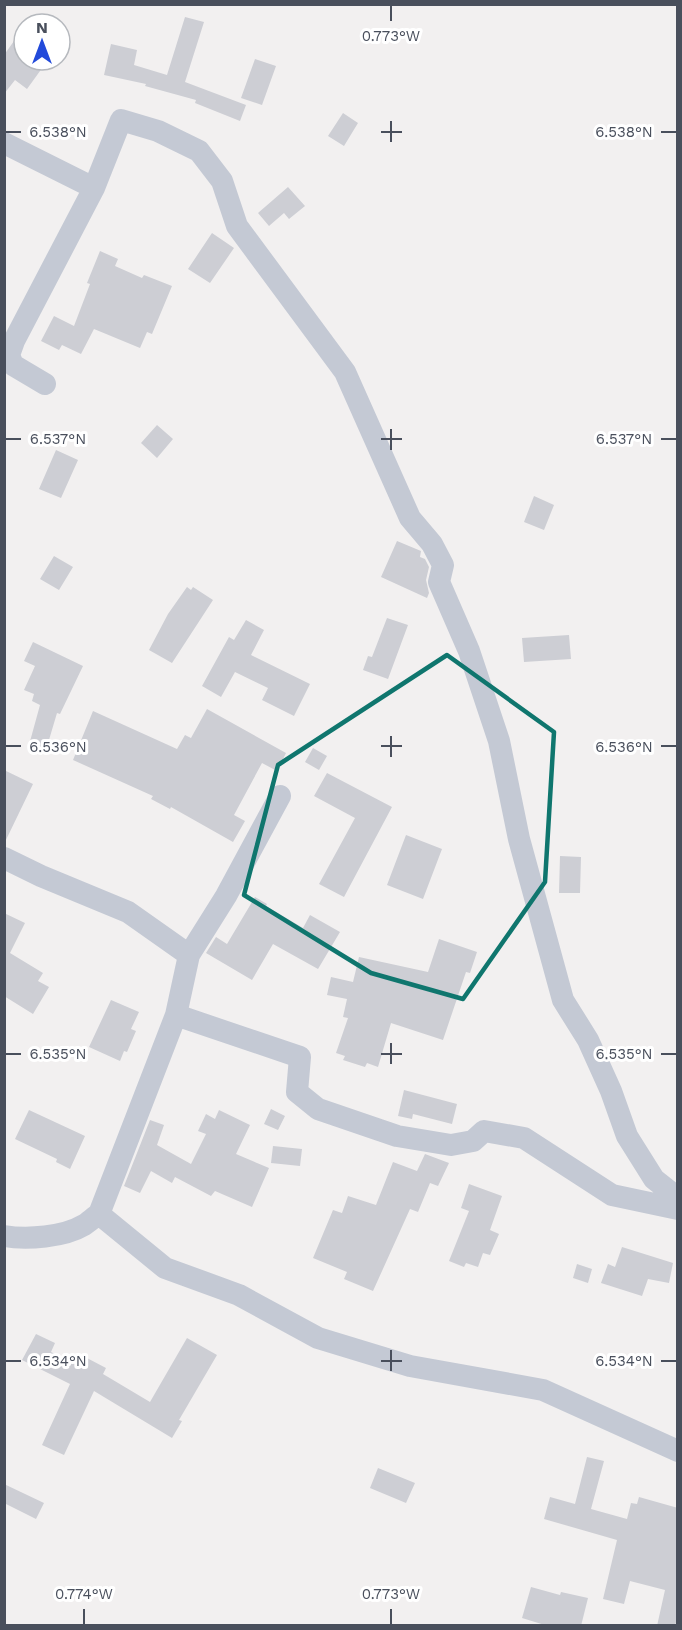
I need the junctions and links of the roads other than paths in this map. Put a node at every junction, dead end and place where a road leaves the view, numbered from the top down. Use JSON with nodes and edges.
{"nodes":[{"id":1,"x":4,"y":143,"type":"edge"},
{"id":2,"x":94,"y":188,"type":"junction"},
{"id":3,"x":45,"y":384,"type":"dead end"},
{"id":4,"x":280,"y":796,"type":"dead end"},
{"id":5,"x":4,"y":858,"type":"edge"},
{"id":6,"x":189,"y":955,"type":"junction"},
{"id":7,"x":176,"y":1015,"type":"junction"},
{"id":8,"x":678,"y":1198,"type":"edge"},
{"id":9,"x":678,"y":1209,"type":"edge"},
{"id":10,"x":99,"y":1214,"type":"junction"},
{"id":11,"x":4,"y":1236,"type":"edge"},
{"id":12,"x":678,"y":1451,"type":"edge"}],
"edges":[{"from":1,"to":2,"type":"street"},
{"from":2,"to":3,"type":"street"},
{"from":2,"to":8,"type":"street"},
{"from":4,"to":6,"type":"street"},
{"from":5,"to":6,"type":"street"},
{"from":6,"to":7,"type":"street"},
{"from":7,"to":9,"type":"street"},
{"from":7,"to":10,"type":"street"},
{"from":10,"to":11,"type":"street"},
{"from":10,"to":12,"type":"street"}]}
